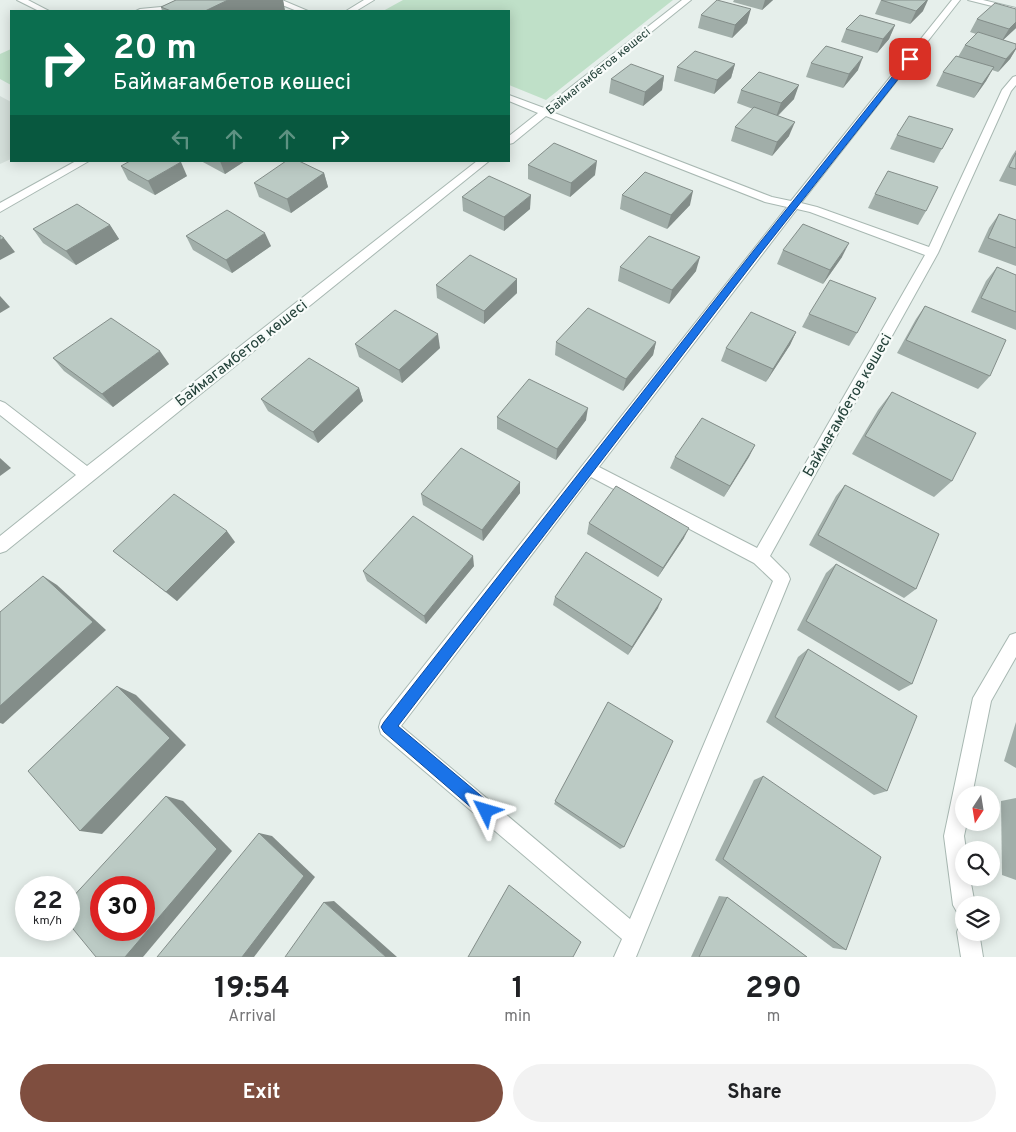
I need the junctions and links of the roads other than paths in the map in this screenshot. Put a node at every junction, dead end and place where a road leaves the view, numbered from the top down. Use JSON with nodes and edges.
{"nodes":[{"id":1,"x":21,"y":0,"type":"edge"},
{"id":2,"x":274,"y":0,"type":"edge"},
{"id":3,"x":370,"y":0,"type":"edge"},
{"id":4,"x":687,"y":0,"type":"edge"},
{"id":5,"x":956,"y":0,"type":"edge"},
{"id":6,"x":972,"y":0,"type":"edge"},
{"id":7,"x":189,"y":7,"type":"edge"},
{"id":8,"x":43,"y":10,"type":"edge"},
{"id":9,"x":152,"y":10,"type":"edge"},
{"id":10,"x":301,"y":10,"type":"edge"},
{"id":11,"x":352,"y":10,"type":"edge"},
{"id":12,"x":1016,"y":10,"type":"edge"},
{"id":13,"x":1016,"y":79,"type":"edge"},
{"id":14,"x":510,"y":98,"type":"edge"},
{"id":15,"x":546,"y":112,"type":"junction"},
{"id":16,"x":510,"y":140,"type":"edge"},
{"id":17,"x":82,"y":162,"type":"edge"},
{"id":18,"x":483,"y":162,"type":"edge"},
{"id":19,"x":795,"y":206,"type":"junction"},
{"id":20,"x":0,"y":208,"type":"edge"},
{"id":21,"x":932,"y":253,"type":"junction"},
{"id":22,"x":0,"y":407,"type":"edge"},
{"id":23,"x":589,"y":469,"type":"junction"},
{"id":24,"x":86,"y":475,"type":"junction"},
{"id":25,"x":0,"y":546,"type":"edge"},
{"id":26,"x":760,"y":558,"type":"junction"},
{"id":27,"x":1016,"y":641,"type":"edge"},
{"id":28,"x":963,"y":896,"type":"edge"},
{"id":29,"x":634,"y":936,"type":"junction"},
{"id":30,"x":969,"y":941,"type":"edge"},
{"id":31,"x":625,"y":957,"type":"edge"},
{"id":32,"x":972,"y":957,"type":"edge"}],
"edges":[{"from":1,"to":8,"type":"street"},
{"from":2,"to":10,"type":"street"},
{"from":3,"to":11,"type":"street"},
{"from":4,"to":15,"type":"street","name":"Баймагамбетов көшесі"},
{"from":5,"to":19,"type":"street"},
{"from":6,"to":12,"type":"street"},
{"from":7,"to":9,"type":"street"},
{"from":13,"to":21,"type":"street","name":"Баймағамбетов көшесі"},
{"from":14,"to":15,"type":"street"},
{"from":15,"to":16,"type":"street","name":"Баймагамбетов көшесі"},
{"from":15,"to":19,"type":"street"},
{"from":17,"to":20,"type":"street"},
{"from":18,"to":24,"type":"street","name":"Баймагамбетов көшесі"},
{"from":19,"to":21,"type":"street"},
{"from":19,"to":23,"type":"street"},
{"from":21,"to":26,"type":"street","name":"Баймағамбетов көшесі"},
{"from":22,"to":24,"type":"street"},
{"from":23,"to":26,"type":"street"},
{"from":23,"to":29,"type":"street"},
{"from":24,"to":25,"type":"street","name":"Баймагамбетов көшесі"},
{"from":26,"to":29,"type":"street"},
{"from":27,"to":28,"type":"street"},
{"from":29,"to":31,"type":"street"},
{"from":30,"to":32,"type":"street"}]}
